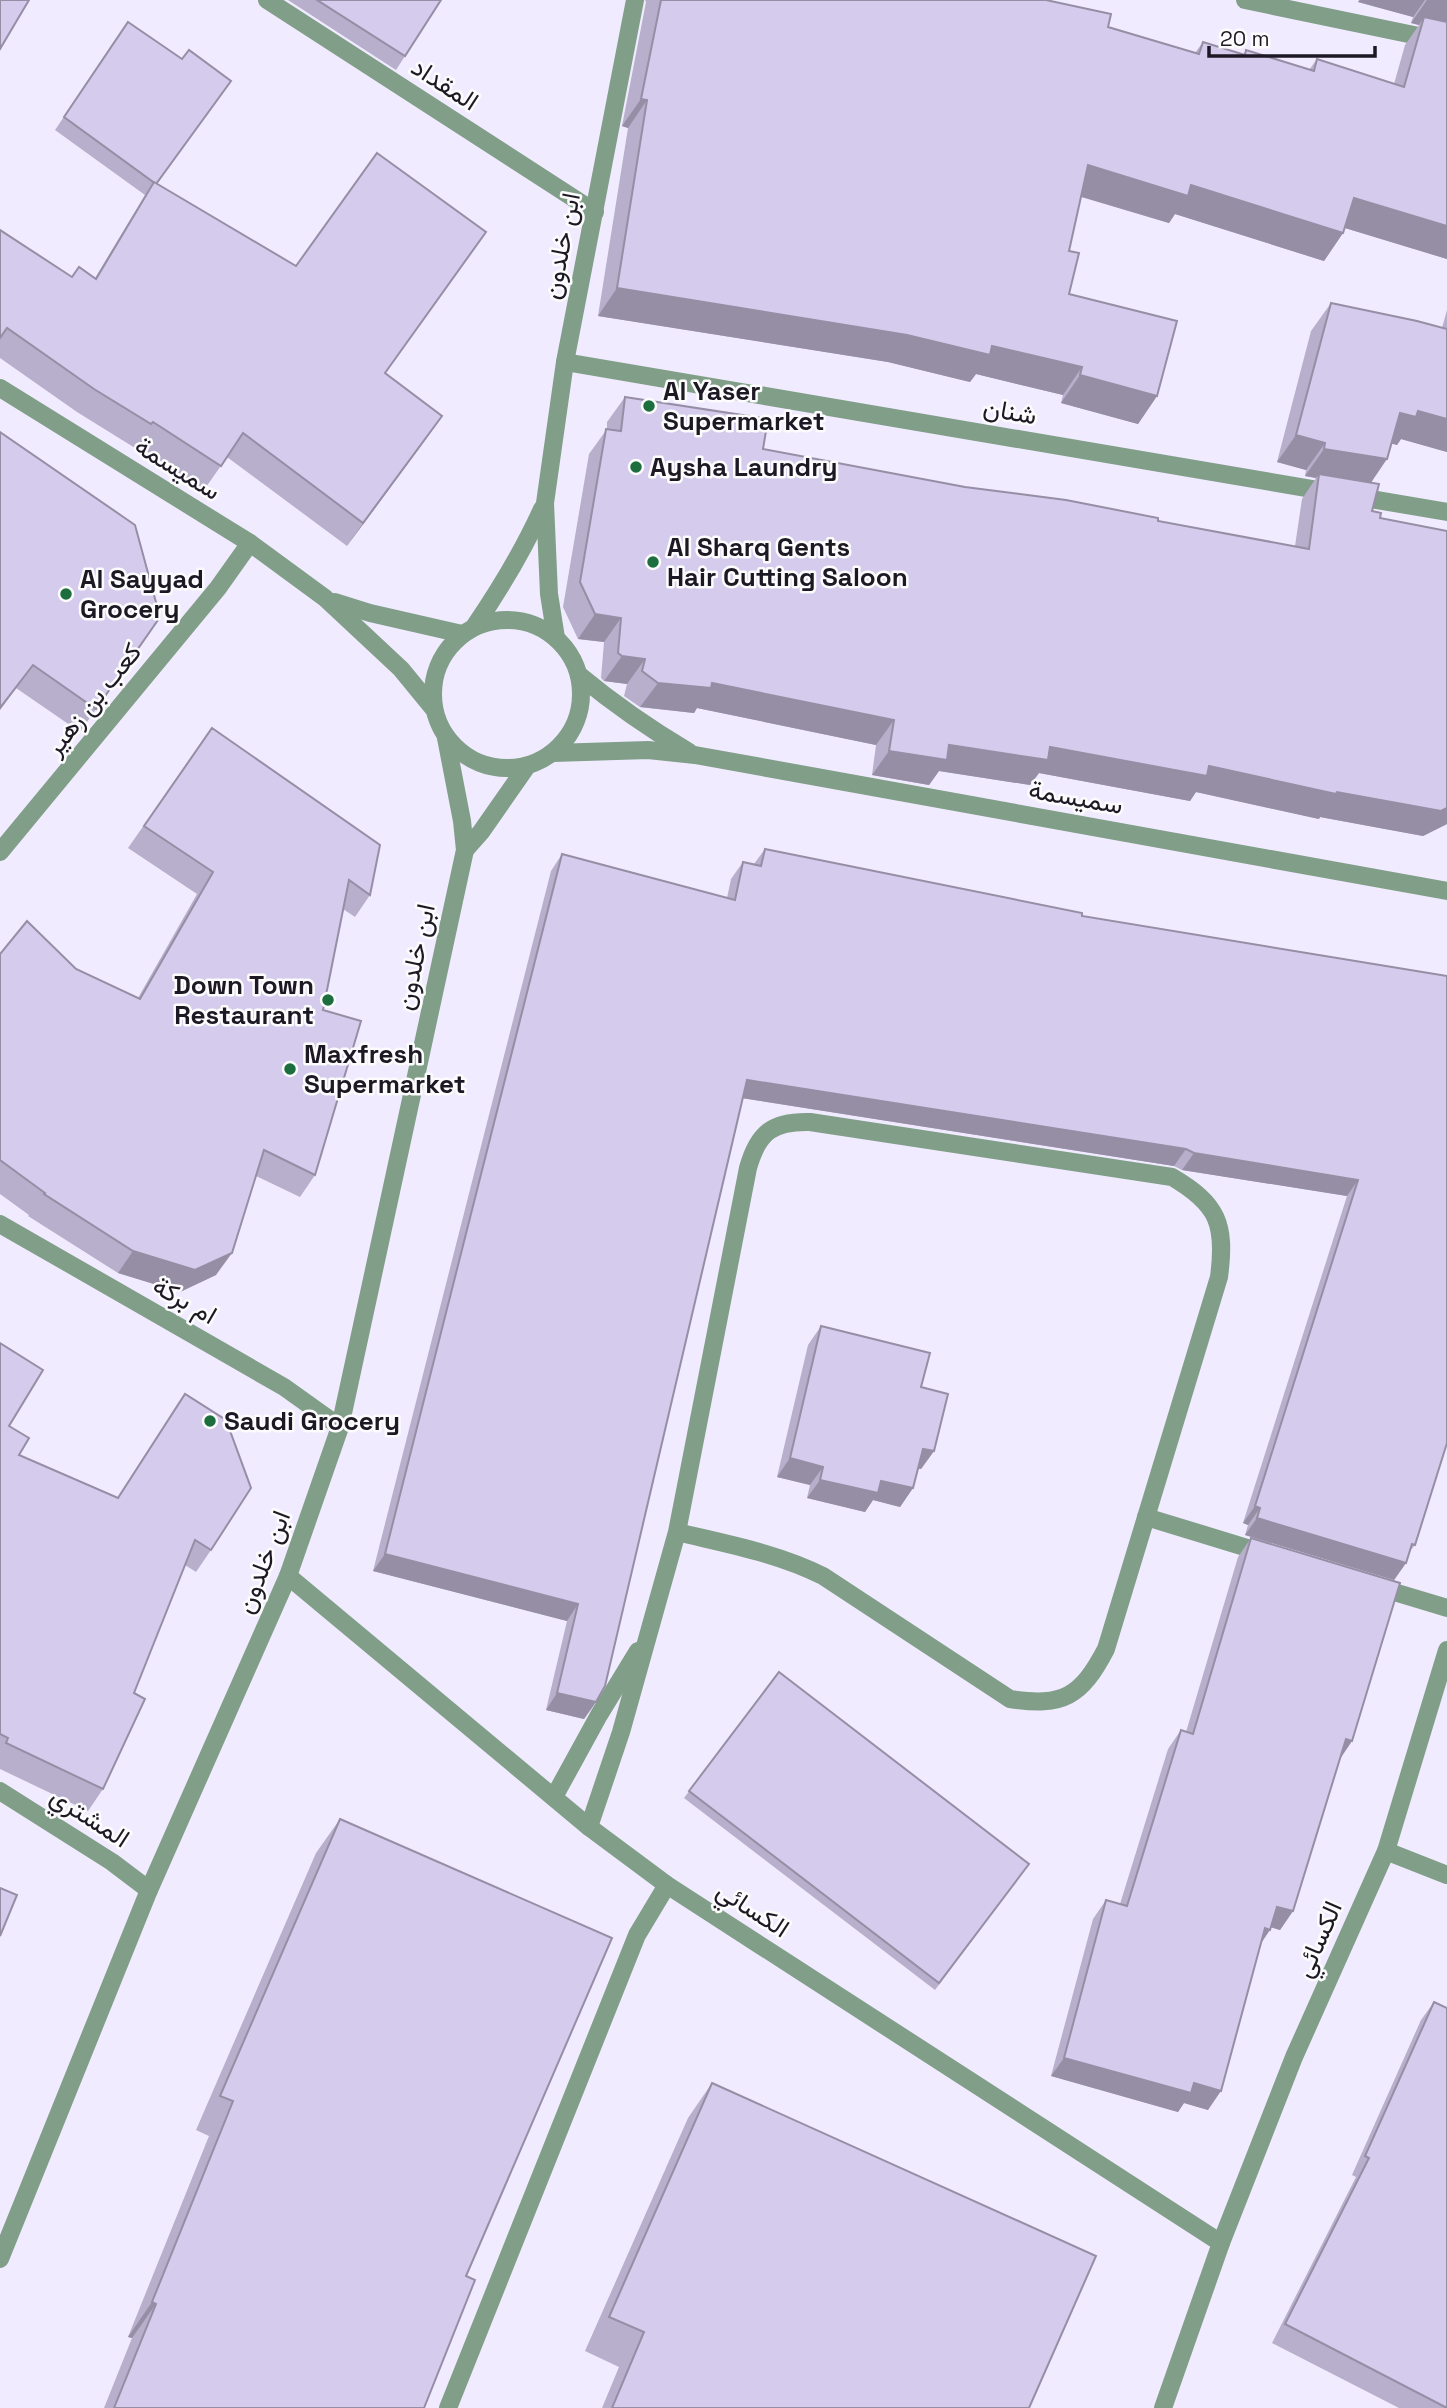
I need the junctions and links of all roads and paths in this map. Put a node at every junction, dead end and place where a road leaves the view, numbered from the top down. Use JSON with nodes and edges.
{"nodes":[{"id":1,"x":267,"y":0,"type":"edge"},
{"id":2,"x":635,"y":0,"type":"edge"},
{"id":3,"x":1245,"y":0,"type":"edge"},
{"id":4,"x":1447,"y":41,"type":"edge"},
{"id":5,"x":595,"y":212,"type":"junction"},
{"id":6,"x":565,"y":362,"type":"junction"},
{"id":7,"x":0,"y":388,"type":"edge"},
{"id":8,"x":544,"y":503,"type":"junction"},
{"id":9,"x":1447,"y":512,"type":"edge"},
{"id":10,"x":250,"y":543,"type":"junction"},
{"id":11,"x":326,"y":598,"type":"junction"},
{"id":12,"x":468,"y":630,"type":"junction"},
{"id":13,"x":556,"y":638,"type":"junction"},
{"id":14,"x":579,"y":675,"type":"junction"},
{"id":15,"x":433,"y":708,"type":"junction"},
{"id":16,"x":446,"y":738,"type":"junction"},
{"id":17,"x":553,"y":753,"type":"junction"},
{"id":18,"x":695,"y":755,"type":"junction"},
{"id":19,"x":527,"y":766,"type":"junction"},
{"id":20,"x":465,"y":850,"type":"junction"},
{"id":21,"x":0,"y":852,"type":"edge"},
{"id":22,"x":1447,"y":891,"type":"edge"},
{"id":23,"x":0,"y":1224,"type":"edge"},
{"id":24,"x":340,"y":1427,"type":"junction"},
{"id":25,"x":1146,"y":1517,"type":"junction"},
{"id":26,"x":677,"y":1532,"type":"junction"},
{"id":27,"x":1290,"y":1561,"type":"edge"},
{"id":28,"x":288,"y":1576,"type":"junction"},
{"id":29,"x":1356,"y":1581,"type":"edge"},
{"id":30,"x":1447,"y":1608,"type":"edge"},
{"id":31,"x":649,"y":1633,"type":"junction"},
{"id":32,"x":1447,"y":1650,"type":"edge"},
{"id":33,"x":0,"y":1791,"type":"edge"},
{"id":34,"x":554,"y":1797,"type":"junction"},
{"id":35,"x":589,"y":1827,"type":"junction"},
{"id":36,"x":1386,"y":1852,"type":"junction"},
{"id":37,"x":1447,"y":1875,"type":"edge"},
{"id":38,"x":667,"y":1885,"type":"junction"},
{"id":39,"x":149,"y":1890,"type":"junction"},
{"id":40,"x":1221,"y":2243,"type":"junction"},
{"id":41,"x":0,"y":2259,"type":"edge"},
{"id":42,"x":448,"y":2408,"type":"edge"},
{"id":43,"x":1163,"y":2408,"type":"edge"}],
"edges":[{"from":1,"to":5,"type":"street","name":"المقداد"},
{"from":2,"to":5,"type":"street","name":"ابن خلدون"},
{"from":3,"to":4,"type":"street"},
{"from":5,"to":6,"type":"street","name":"ابن خلدون"},
{"from":6,"to":8,"type":"street","name":"ابن خلدون"},
{"from":6,"to":9,"type":"street","name":"شنان"},
{"from":7,"to":10,"type":"street","name":"سميسمة"},
{"from":8,"to":12,"type":"street","name":"ابن خلدون"},
{"from":8,"to":13,"type":"street","name":"ابن خلدون"},
{"from":10,"to":11,"type":"street","name":"سميسمة"},
{"from":10,"to":21,"type":"street","name":"كعب بن زهير"},
{"from":11,"to":12,"type":"street","name":"سميسمة"},
{"from":11,"to":15,"type":"street","name":"سميسمة"},
{"from":12,"to":13,"type":"street"},
{"from":12,"to":15,"type":"street"},
{"from":13,"to":14,"type":"street"},
{"from":14,"to":17,"type":"street"},
{"from":14,"to":18,"type":"street","name":"سميسمة"},
{"from":15,"to":16,"type":"street"},
{"from":16,"to":19,"type":"street"},
{"from":16,"to":20,"type":"street","name":"ابن خلدون"},
{"from":17,"to":18,"type":"street","name":"سميسمة"},
{"from":17,"to":19,"type":"street"},
{"from":18,"to":22,"type":"street","name":"سميسمة"},
{"from":19,"to":20,"type":"street","name":"ابن خلدون"},
{"from":20,"to":24,"type":"street","name":"ابن خلدون"},
{"from":23,"to":24,"type":"street","name":"ام بركة"},
{"from":24,"to":28,"type":"street","name":"ابن خلدون"},
{"from":25,"to":26,"type":"street"},
{"from":25,"to":26,"type":"street"},
{"from":25,"to":27,"type":"street"},
{"from":26,"to":31,"type":"street"},
{"from":28,"to":34,"type":"street","name":"الكسائي"},
{"from":28,"to":39,"type":"street","name":"ابن خلدون"},
{"from":29,"to":30,"type":"street"},
{"from":31,"to":34,"type":"street"},
{"from":31,"to":35,"type":"street"},
{"from":32,"to":36,"type":"street","name":"الكسائي"},
{"from":33,"to":39,"type":"street","name":"المشتري"},
{"from":34,"to":35,"type":"street","name":"الكسائي"},
{"from":35,"to":38,"type":"street","name":"الكسائي"},
{"from":36,"to":37,"type":"street"},
{"from":36,"to":40,"type":"street","name":"الكسائي"},
{"from":38,"to":40,"type":"street","name":"الكسائي"},
{"from":38,"to":42,"type":"street"},
{"from":39,"to":41,"type":"street","name":"ابن خلدون"},
{"from":40,"to":43,"type":"street","name":"الكسائي"}]}
